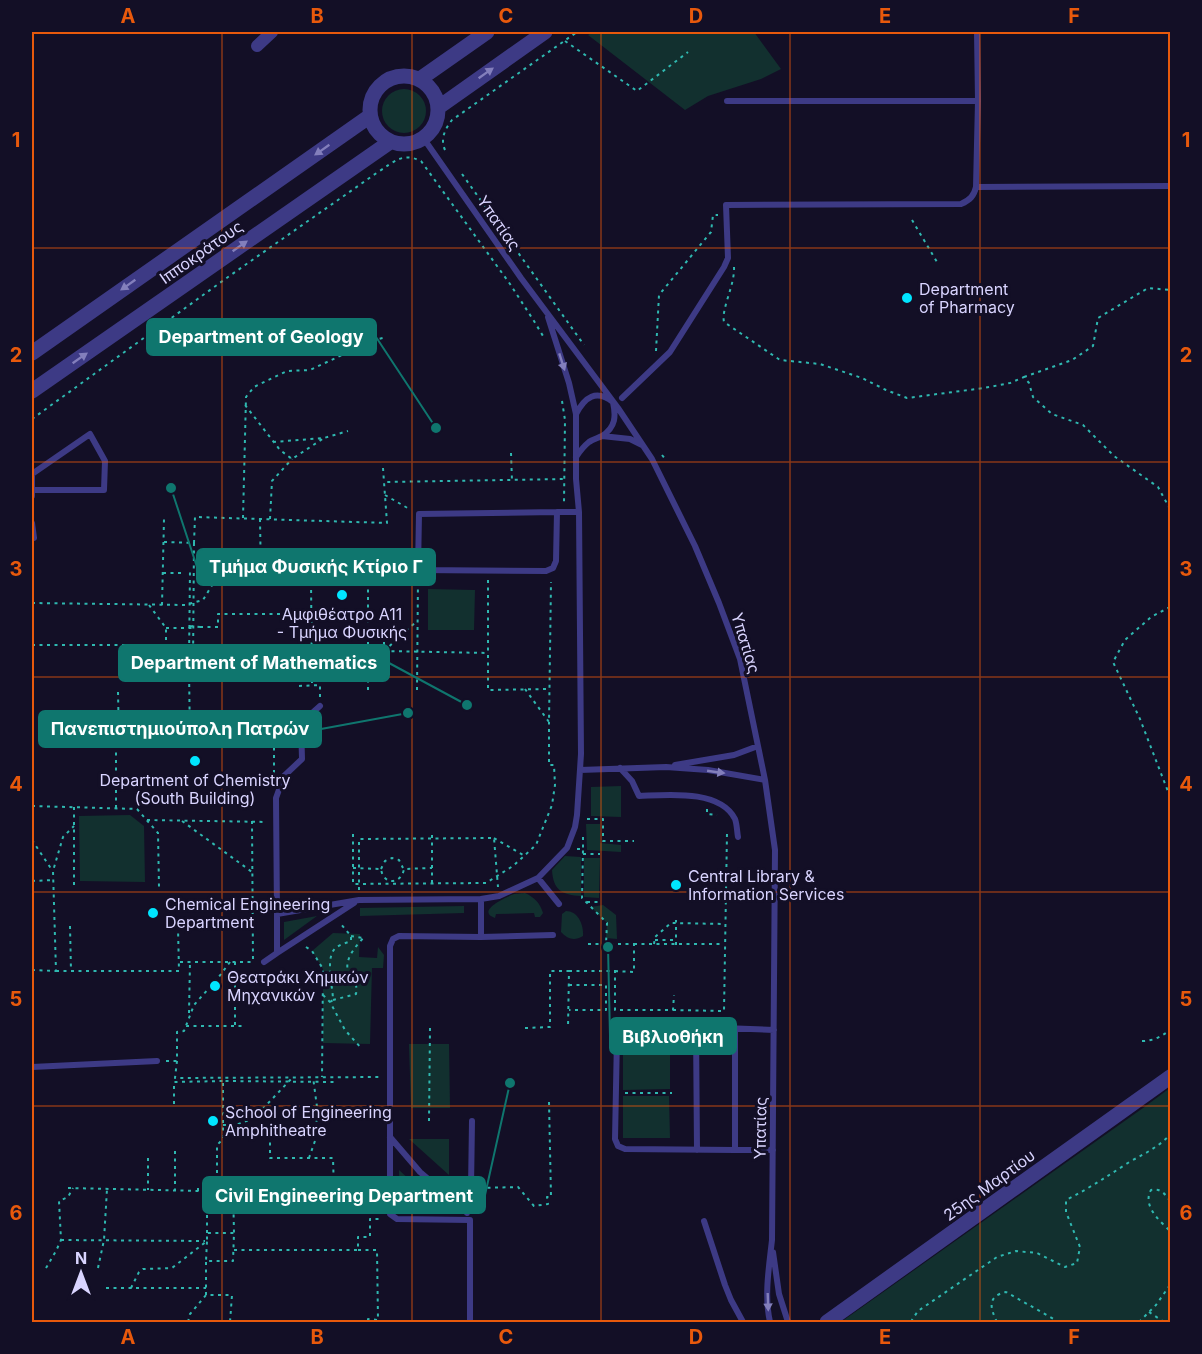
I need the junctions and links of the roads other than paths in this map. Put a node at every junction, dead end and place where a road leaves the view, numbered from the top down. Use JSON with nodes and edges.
{"nodes":[{"id":1,"x":272,"y":32,"type":"edge"},
{"id":2,"x":487,"y":32,"type":"edge"},
{"id":3,"x":545,"y":32,"type":"edge"},
{"id":4,"x":977,"y":32,"type":"edge"},
{"id":5,"x":258,"y":46,"type":"dead end"},
{"id":6,"x":420,"y":79,"type":"junction"},
{"id":7,"x":727,"y":101,"type":"dead end"},
{"id":8,"x":978,"y":101,"type":"junction"},
{"id":9,"x":439,"y":107,"type":"junction"},
{"id":10,"x":370,"y":116,"type":"junction"},
{"id":11,"x":424,"y":140,"type":"junction"},
{"id":12,"x":390,"y":142,"type":"junction"},
{"id":13,"x":1170,"y":186,"type":"edge"},
{"id":14,"x":976,"y":187,"type":"junction"},
{"id":15,"x":545,"y":310,"type":"junction"},
{"id":16,"x":32,"y":353,"type":"edge"},
{"id":17,"x":32,"y":391,"type":"edge"},
{"id":18,"x":622,"y":398,"type":"dead end"},
{"id":19,"x":613,"y":402,"type":"junction"},
{"id":20,"x":576,"y":414,"type":"junction"},
{"id":21,"x":602,"y":436,"type":"junction"},
{"id":22,"x":642,"y":445,"type":"junction"},
{"id":23,"x":576,"y":457,"type":"junction"},
{"id":24,"x":32,"y":490,"type":"edge"},
{"id":25,"x":32,"y":496,"type":"edge"},
{"id":26,"x":556,"y":512,"type":"junction"},
{"id":27,"x":579,"y":512,"type":"junction"},
{"id":28,"x":32,"y":523,"type":"edge"},
{"id":29,"x":34,"y":538,"type":"dead end"},
{"id":30,"x":321,"y":706,"type":"dead end"},
{"id":31,"x":758,"y":746,"type":"junction"},
{"id":32,"x":666,"y":767,"type":"junction"},
{"id":33,"x":620,"y":768,"type":"junction"},
{"id":34,"x":580,"y":770,"type":"junction"},
{"id":35,"x":765,"y":780,"type":"junction"},
{"id":36,"x":738,"y":837,"type":"dead end"},
{"id":37,"x":538,"y":878,"type":"junction"},
{"id":38,"x":481,"y":899,"type":"junction"},
{"id":39,"x":359,"y":900,"type":"junction"},
{"id":40,"x":559,"y":904,"type":"dead end"},
{"id":41,"x":277,"y":914,"type":"junction"},
{"id":42,"x":553,"y":935,"type":"dead end"},
{"id":43,"x":481,"y":938,"type":"junction"},
{"id":44,"x":276,"y":952,"type":"junction"},
{"id":45,"x":264,"y":962,"type":"dead end"},
{"id":46,"x":696,"y":1027,"type":"junction"},
{"id":47,"x":735,"y":1029,"type":"junction"},
{"id":48,"x":774,"y":1030,"type":"junction"},
{"id":49,"x":157,"y":1061,"type":"dead end"},
{"id":50,"x":32,"y":1067,"type":"edge"},
{"id":51,"x":1170,"y":1077,"type":"edge"},
{"id":52,"x":472,"y":1121,"type":"dead end"},
{"id":53,"x":390,"y":1136,"type":"junction"},
{"id":54,"x":697,"y":1150,"type":"junction"},
{"id":55,"x":735,"y":1150,"type":"junction"},
{"id":56,"x":773,"y":1150,"type":"junction"},
{"id":57,"x":466,"y":1212,"type":"junction"},
{"id":58,"x":470,"y":1220,"type":"junction"},
{"id":59,"x":705,"y":1221,"type":"dead end"},
{"id":60,"x":772,"y":1240,"type":"junction"},
{"id":61,"x":742,"y":1320,"type":"edge"},
{"id":62,"x":470,"y":1323,"type":"edge"},
{"id":63,"x":733,"y":1323,"type":"edge"},
{"id":64,"x":770,"y":1323,"type":"edge"},
{"id":65,"x":788,"y":1323,"type":"edge"},
{"id":66,"x":827,"y":1323,"type":"edge"}],
"edges":[{"from":1,"to":5,"type":"street"},
{"from":2,"to":6,"type":"street"},
{"from":9,"to":3,"type":"street","one_way":true},
{"from":4,"to":8,"type":"lane"},
{"from":6,"to":9,"type":"street"},
{"from":6,"to":10,"type":"street"},
{"from":7,"to":8,"type":"lane"},
{"from":8,"to":14,"type":"lane"},
{"from":9,"to":11,"type":"street"},
{"from":10,"to":12,"type":"street"},
{"from":10,"to":16,"type":"street","name":"Ιπποκράτους","one_way":true},
{"from":11,"to":12,"type":"street"},
{"from":11,"to":15,"type":"lane","name":"Υπατίας"},
{"from":17,"to":12,"type":"street","name":"Ιπποκράτους","one_way":true},
{"from":13,"to":14,"type":"lane"},
{"from":14,"to":18,"type":"lane"},
{"from":15,"to":19,"type":"lane","name":"Υπατίας"},
{"from":15,"to":20,"type":"lane","one_way":true},
{"from":19,"to":20,"type":"lane"},
{"from":19,"to":21,"type":"lane"},
{"from":19,"to":22,"type":"lane","name":"Υπατίας"},
{"from":20,"to":23,"type":"lane"},
{"from":21,"to":22,"type":"lane"},
{"from":21,"to":23,"type":"lane"},
{"from":22,"to":31,"type":"lane","name":"Υπατίας"},
{"from":23,"to":27,"type":"lane"},
{"from":24,"to":24,"type":"lane"},
{"from":24,"to":25,"type":"lane"},
{"from":26,"to":26,"type":"lane"},
{"from":26,"to":27,"type":"lane"},
{"from":27,"to":34,"type":"lane"},
{"from":28,"to":29,"type":"lane"},
{"from":30,"to":41,"type":"lane"},
{"from":31,"to":32,"type":"lane"},
{"from":31,"to":35,"type":"lane","name":"Υπατίας"},
{"from":32,"to":33,"type":"lane"},
{"from":32,"to":35,"type":"lane","one_way":true},
{"from":33,"to":34,"type":"lane"},
{"from":33,"to":36,"type":"lane"},
{"from":34,"to":37,"type":"lane"},
{"from":35,"to":48,"type":"lane","name":"Υπατίας"},
{"from":37,"to":38,"type":"lane"},
{"from":37,"to":40,"type":"lane"},
{"from":38,"to":39,"type":"lane"},
{"from":38,"to":43,"type":"lane"},
{"from":39,"to":41,"type":"lane"},
{"from":39,"to":44,"type":"lane"},
{"from":41,"to":44,"type":"lane"},
{"from":42,"to":43,"type":"lane"},
{"from":43,"to":53,"type":"lane"},
{"from":44,"to":45,"type":"lane"},
{"from":46,"to":47,"type":"lane"},
{"from":46,"to":54,"type":"lane"},
{"from":46,"to":54,"type":"lane"},
{"from":47,"to":48,"type":"lane"},
{"from":47,"to":55,"type":"lane"},
{"from":48,"to":56,"type":"lane","name":"Υπατίας"},
{"from":49,"to":50,"type":"lane"},
{"from":51,"to":66,"type":"street","name":"25ης Μαρτίου"},
{"from":52,"to":57,"type":"lane"},
{"from":53,"to":57,"type":"lane"},
{"from":53,"to":58,"type":"lane"},
{"from":54,"to":55,"type":"lane"},
{"from":55,"to":56,"type":"lane"},
{"from":56,"to":60,"type":"lane","name":"Υπατίας"},
{"from":57,"to":58,"type":"lane"},
{"from":58,"to":62,"type":"lane"},
{"from":59,"to":61,"type":"lane"},
{"from":60,"to":64,"type":"lane","name":"Υπατίας","one_way":true},
{"from":60,"to":65,"type":"lane","name":"Υπατίας"},
{"from":61,"to":63,"type":"lane"}]}
